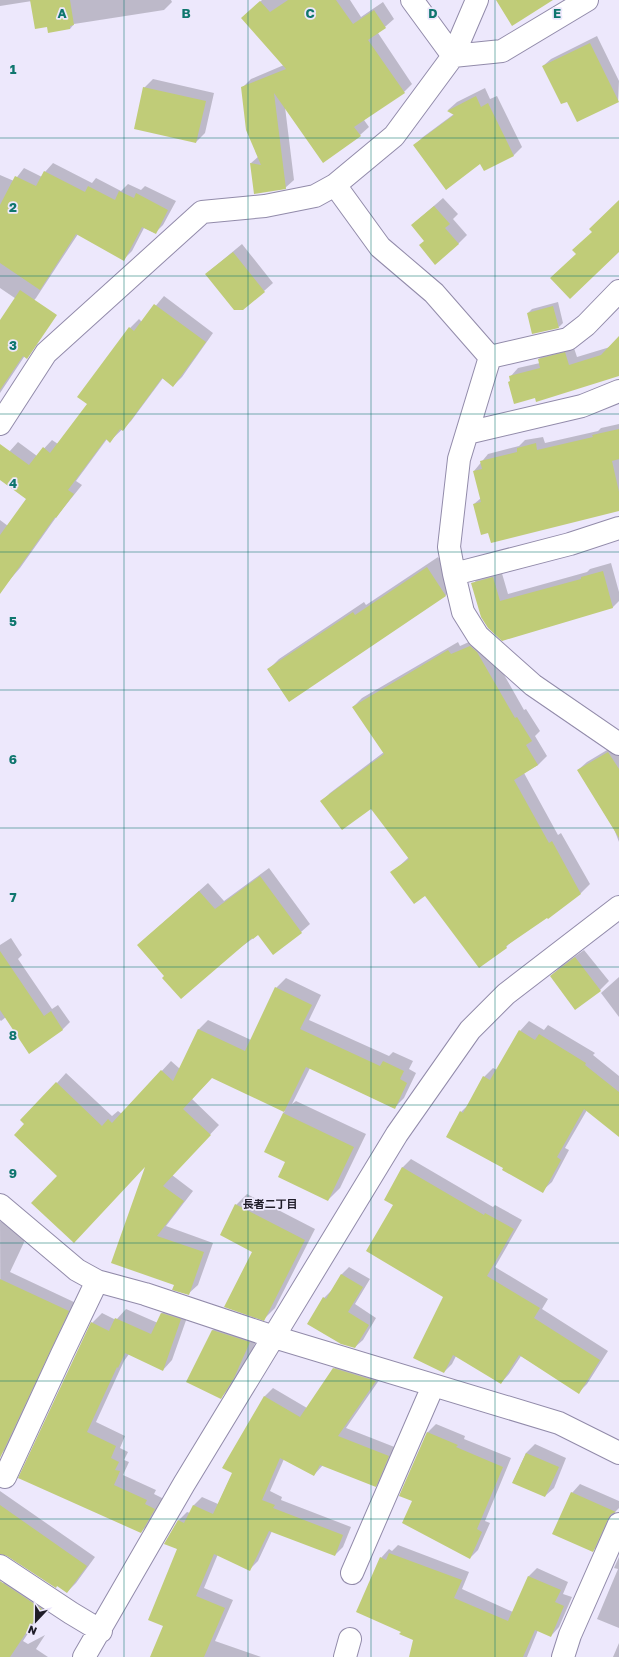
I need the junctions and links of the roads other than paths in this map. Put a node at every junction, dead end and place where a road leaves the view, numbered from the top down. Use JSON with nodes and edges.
{"nodes":[{"id":1,"x":412,"y":0,"type":"edge"},
{"id":2,"x":477,"y":0,"type":"edge"},
{"id":3,"x":587,"y":0,"type":"edge"},
{"id":4,"x":453,"y":56,"type":"junction"},
{"id":5,"x":335,"y":185,"type":"junction"},
{"id":6,"x":619,"y":291,"type":"edge"},
{"id":7,"x":490,"y":357,"type":"junction"},
{"id":8,"x":619,"y":391,"type":"edge"},
{"id":9,"x":0,"y":424,"type":"edge"},
{"id":10,"x":467,"y":433,"type":"junction"},
{"id":11,"x":619,"y":528,"type":"edge"},
{"id":12,"x":454,"y":574,"type":"junction"},
{"id":13,"x":619,"y":744,"type":"edge"},
{"id":14,"x":619,"y":907,"type":"edge"},
{"id":15,"x":0,"y":1205,"type":"edge"},
{"id":16,"x":98,"y":1281,"type":"junction"},
{"id":17,"x":274,"y":1337,"type":"junction"},
{"id":18,"x":433,"y":1386,"type":"junction"},
{"id":19,"x":619,"y":1453,"type":"edge"},
{"id":20,"x":5,"y":1477,"type":"dead end"},
{"id":21,"x":619,"y":1524,"type":"edge"},
{"id":22,"x":0,"y":1566,"type":"edge"},
{"id":23,"x":352,"y":1573,"type":"dead end"},
{"id":24,"x":101,"y":1631,"type":"junction"},
{"id":25,"x":84,"y":1657,"type":"edge"},
{"id":26,"x":563,"y":1657,"type":"edge"}],
"edges":[{"from":1,"to":4,"type":"street"},
{"from":2,"to":4,"type":"street"},
{"from":3,"to":4,"type":"street"},
{"from":4,"to":5,"type":"street"},
{"from":5,"to":7,"type":"street"},
{"from":5,"to":9,"type":"street"},
{"from":6,"to":7,"type":"street"},
{"from":7,"to":10,"type":"street"},
{"from":8,"to":10,"type":"street"},
{"from":10,"to":12,"type":"street"},
{"from":11,"to":12,"type":"street"},
{"from":12,"to":13,"type":"street"},
{"from":14,"to":17,"type":"street"},
{"from":15,"to":16,"type":"street"},
{"from":16,"to":17,"type":"street"},
{"from":16,"to":20,"type":"street"},
{"from":17,"to":18,"type":"street"},
{"from":17,"to":24,"type":"street"},
{"from":18,"to":19,"type":"street"},
{"from":18,"to":23,"type":"street"},
{"from":21,"to":26,"type":"street"},
{"from":22,"to":24,"type":"street"},
{"from":24,"to":25,"type":"street"}]}
